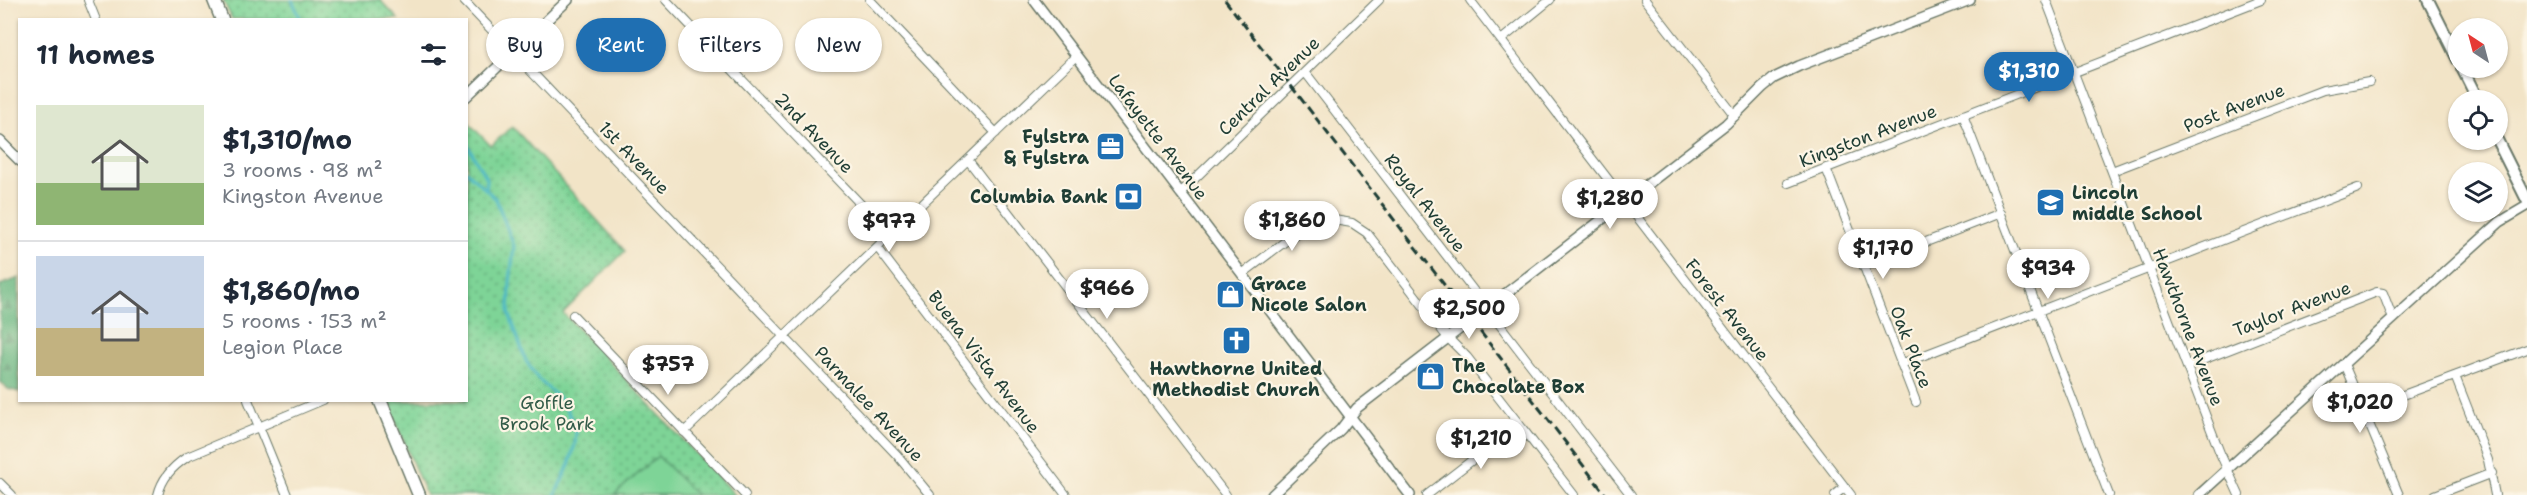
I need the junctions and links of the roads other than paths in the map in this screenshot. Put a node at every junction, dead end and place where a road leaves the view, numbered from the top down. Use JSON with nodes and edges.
{"nodes":[{"id":1,"x":88,"y":0,"type":"edge"},
{"id":2,"x":214,"y":0,"type":"edge"},
{"id":3,"x":463,"y":0,"type":"edge"},
{"id":4,"x":568,"y":0,"type":"edge"},
{"id":5,"x":666,"y":0,"type":"edge"},
{"id":6,"x":870,"y":0,"type":"edge"},
{"id":7,"x":1034,"y":0,"type":"edge"},
{"id":8,"x":1379,"y":0,"type":"edge"},
{"id":9,"x":1470,"y":0,"type":"edge"},
{"id":10,"x":1550,"y":0,"type":"edge"},
{"id":11,"x":1645,"y":0,"type":"edge"},
{"id":12,"x":1970,"y":0,"type":"edge"},
{"id":13,"x":2046,"y":0,"type":"edge"},
{"id":14,"x":2261,"y":0,"type":"edge"},
{"id":15,"x":2428,"y":0,"type":"edge"},
{"id":16,"x":95,"y":18,"type":"edge"},
{"id":17,"x":221,"y":18,"type":"edge"},
{"id":18,"x":549,"y":18,"type":"edge"},
{"id":19,"x":486,"y":24,"type":"edge"},
{"id":20,"x":1500,"y":40,"type":"junction"},
{"id":21,"x":2448,"y":40,"type":"edge"},
{"id":22,"x":1076,"y":56,"type":"junction"},
{"id":23,"x":493,"y":72,"type":"edge"},
{"id":24,"x":531,"y":72,"type":"edge"},
{"id":25,"x":1305,"y":72,"type":"junction"},
{"id":26,"x":2074,"y":72,"type":"junction"},
{"id":27,"x":2369,"y":82,"type":"dead end"},
{"id":28,"x":468,"y":95,"type":"edge"},
{"id":29,"x":1963,"y":115,"type":"junction"},
{"id":30,"x":1735,"y":116,"type":"junction"},
{"id":31,"x":996,"y":133,"type":"junction"},
{"id":32,"x":0,"y":141,"type":"edge"},
{"id":33,"x":2503,"y":150,"type":"edge"},
{"id":34,"x":18,"y":159,"type":"edge"},
{"id":35,"x":969,"y":160,"type":"junction"},
{"id":36,"x":1826,"y":168,"type":"junction"},
{"id":37,"x":2112,"y":171,"type":"junction"},
{"id":38,"x":1788,"y":183,"type":"dead end"},
{"id":39,"x":2358,"y":188,"type":"dead end"},
{"id":40,"x":1180,"y":193,"type":"junction"},
{"id":41,"x":2527,"y":200,"type":"edge"},
{"id":42,"x":1625,"y":202,"type":"junction"},
{"id":43,"x":2527,"y":206,"type":"edge"},
{"id":44,"x":2001,"y":213,"type":"junction"},
{"id":45,"x":890,"y":235,"type":"junction"},
{"id":46,"x":877,"y":247,"type":"junction"},
{"id":47,"x":1864,"y":266,"type":"junction"},
{"id":48,"x":2149,"y":268,"type":"junction"},
{"id":49,"x":1242,"y":274,"type":"junction"},
{"id":50,"x":1487,"y":308,"type":"junction"},
{"id":51,"x":2039,"y":311,"type":"junction"},
{"id":52,"x":573,"y":315,"type":"dead end"},
{"id":53,"x":2393,"y":319,"type":"junction"},
{"id":54,"x":784,"y":336,"type":"junction"},
{"id":55,"x":1448,"y":338,"type":"junction"},
{"id":56,"x":2527,"y":349,"type":"edge"},
{"id":57,"x":1901,"y":364,"type":"junction"},
{"id":58,"x":2344,"y":364,"type":"junction"},
{"id":59,"x":2187,"y":366,"type":"junction"},
{"id":60,"x":2455,"y":376,"type":"junction"},
{"id":61,"x":249,"y":402,"type":"edge"},
{"id":62,"x":318,"y":402,"type":"edge"},
{"id":63,"x":381,"y":402,"type":"edge"},
{"id":64,"x":1916,"y":402,"type":"dead end"},
{"id":65,"x":2363,"y":410,"type":"junction"},
{"id":66,"x":1350,"y":417,"type":"junction"},
{"id":67,"x":1519,"y":424,"type":"junction"},
{"id":68,"x":259,"y":428,"type":"junction"},
{"id":69,"x":684,"y":432,"type":"junction"},
{"id":70,"x":2228,"y":469,"type":"junction"},
{"id":71,"x":2492,"y":473,"type":"junction"},
{"id":72,"x":0,"y":483,"type":"edge"},
{"id":73,"x":1845,"y":487,"type":"junction"},
{"id":74,"x":12,"y":495,"type":"edge"},
{"id":75,"x":158,"y":495,"type":"edge"},
{"id":76,"x":287,"y":495,"type":"edge"},
{"id":77,"x":419,"y":495,"type":"edge"},
{"id":78,"x":744,"y":495,"type":"edge"},
{"id":79,"x":930,"y":495,"type":"edge"},
{"id":80,"x":1066,"y":495,"type":"edge"},
{"id":81,"x":1226,"y":495,"type":"edge"},
{"id":82,"x":1272,"y":495,"type":"edge"},
{"id":83,"x":1410,"y":495,"type":"edge"},
{"id":84,"x":1427,"y":495,"type":"edge"},
{"id":85,"x":1574,"y":495,"type":"edge"},
{"id":86,"x":1631,"y":495,"type":"edge"},
{"id":87,"x":1835,"y":495,"type":"edge"},
{"id":88,"x":1851,"y":495,"type":"edge"},
{"id":89,"x":2109,"y":495,"type":"edge"},
{"id":90,"x":2199,"y":495,"type":"edge"},
{"id":91,"x":2240,"y":495,"type":"edge"},
{"id":92,"x":2399,"y":495,"type":"edge"},
{"id":93,"x":2435,"y":495,"type":"edge"},
{"id":94,"x":2494,"y":495,"type":"edge"}],
"edges":[{"from":1,"to":16,"type":"street"},
{"from":2,"to":17,"type":"main road"},
{"from":3,"to":19,"type":"street","name":"1st Avenue"},
{"from":4,"to":18,"type":"street"},
{"from":5,"to":45,"type":"street","name":"2nd Avenue"},
{"from":6,"to":31,"type":"street"},
{"from":7,"to":22,"type":"street","name":"Lafayette Avenue"},
{"from":8,"to":25,"type":"street","name":"Central Avenue"},
{"from":9,"to":20,"type":"street","name":"Forest Avenue"},
{"from":10,"to":20,"type":"street"},
{"from":11,"to":30,"type":"street"},
{"from":12,"to":30,"type":"street"},
{"from":13,"to":26,"type":"street","name":"Hawthorne Avenue"},
{"from":14,"to":26,"type":"street","name":"Kingston Avenue"},
{"from":15,"to":21,"type":"main road"},
{"from":20,"to":42,"type":"street","name":"Forest Avenue"},
{"from":22,"to":31,"type":"street"},
{"from":22,"to":40,"type":"street","name":"Lafayette Avenue"},
{"from":23,"to":28,"type":"street"},
{"from":24,"to":54,"type":"street","name":"1st Avenue"},
{"from":25,"to":40,"type":"street","name":"Central Avenue"},
{"from":25,"to":50,"type":"street","name":"Royal Avenue"},
{"from":26,"to":29,"type":"street","name":"Kingston Avenue"},
{"from":26,"to":37,"type":"street","name":"Hawthorne Avenue"},
{"from":27,"to":37,"type":"street","name":"Post Avenue"},
{"from":29,"to":36,"type":"street","name":"Kingston Avenue"},
{"from":29,"to":44,"type":"street"},
{"from":30,"to":42,"type":"street"},
{"from":31,"to":35,"type":"street"},
{"from":32,"to":34,"type":"street"},
{"from":33,"to":41,"type":"main road"},
{"from":35,"to":45,"type":"street"},
{"from":35,"to":81,"type":"street"},
{"from":36,"to":38,"type":"street","name":"Kingston Avenue"},
{"from":36,"to":47,"type":"street","name":"Oak Place"},
{"from":37,"to":48,"type":"street","name":"Hawthorne Avenue"},
{"from":39,"to":48,"type":"street"},
{"from":40,"to":49,"type":"street","name":"Lafayette Avenue"},
{"from":42,"to":50,"type":"street"},
{"from":42,"to":73,"type":"street","name":"Forest Avenue"},
{"from":43,"to":53,"type":"street"},
{"from":44,"to":47,"type":"street"},
{"from":44,"to":51,"type":"street"},
{"from":45,"to":46,"type":"street"},
{"from":46,"to":54,"type":"street"},
{"from":46,"to":80,"type":"street","name":"Buena Vista Avenue"},
{"from":47,"to":57,"type":"street","name":"Oak Place"},
{"from":48,"to":51,"type":"street"},
{"from":48,"to":59,"type":"street","name":"Hawthorne Avenue"},
{"from":49,"to":55,"type":"street"},
{"from":49,"to":66,"type":"street","name":"Lafayette Avenue"},
{"from":50,"to":55,"type":"street"},
{"from":50,"to":86,"type":"street","name":"Royal Avenue"},
{"from":51,"to":57,"type":"street"},
{"from":51,"to":89,"type":"street"},
{"from":52,"to":69,"type":"street"},
{"from":53,"to":58,"type":"street"},
{"from":53,"to":59,"type":"street","name":"Taylor Avenue"},
{"from":54,"to":69,"type":"street"},
{"from":54,"to":79,"type":"street","name":"Parmalee Avenue"},
{"from":55,"to":66,"type":"street"},
{"from":55,"to":67,"type":"street"},
{"from":56,"to":60,"type":"street"},
{"from":57,"to":64,"type":"street","name":"Oak Place"},
{"from":58,"to":65,"type":"street"},
{"from":58,"to":70,"type":"street"},
{"from":59,"to":70,"type":"street","name":"Hawthorne Avenue"},
{"from":60,"to":65,"type":"street"},
{"from":60,"to":71,"type":"street"},
{"from":61,"to":68,"type":"street"},
{"from":62,"to":68,"type":"street"},
{"from":63,"to":77,"type":"main road"},
{"from":65,"to":92,"type":"street"},
{"from":66,"to":82,"type":"street"},
{"from":66,"to":83,"type":"street","name":"Lafayette Avenue"},
{"from":67,"to":84,"type":"street"},
{"from":67,"to":85,"type":"street"},
{"from":68,"to":75,"type":"street"},
{"from":68,"to":76,"type":"street"},
{"from":69,"to":78,"type":"street"},
{"from":70,"to":90,"type":"street"},
{"from":70,"to":91,"type":"street","name":"Hawthorne Avenue"},
{"from":71,"to":93,"type":"street"},
{"from":71,"to":94,"type":"street"},
{"from":72,"to":74,"type":"street"},
{"from":73,"to":87,"type":"street"},
{"from":73,"to":88,"type":"street","name":"Forest Avenue"}]}
